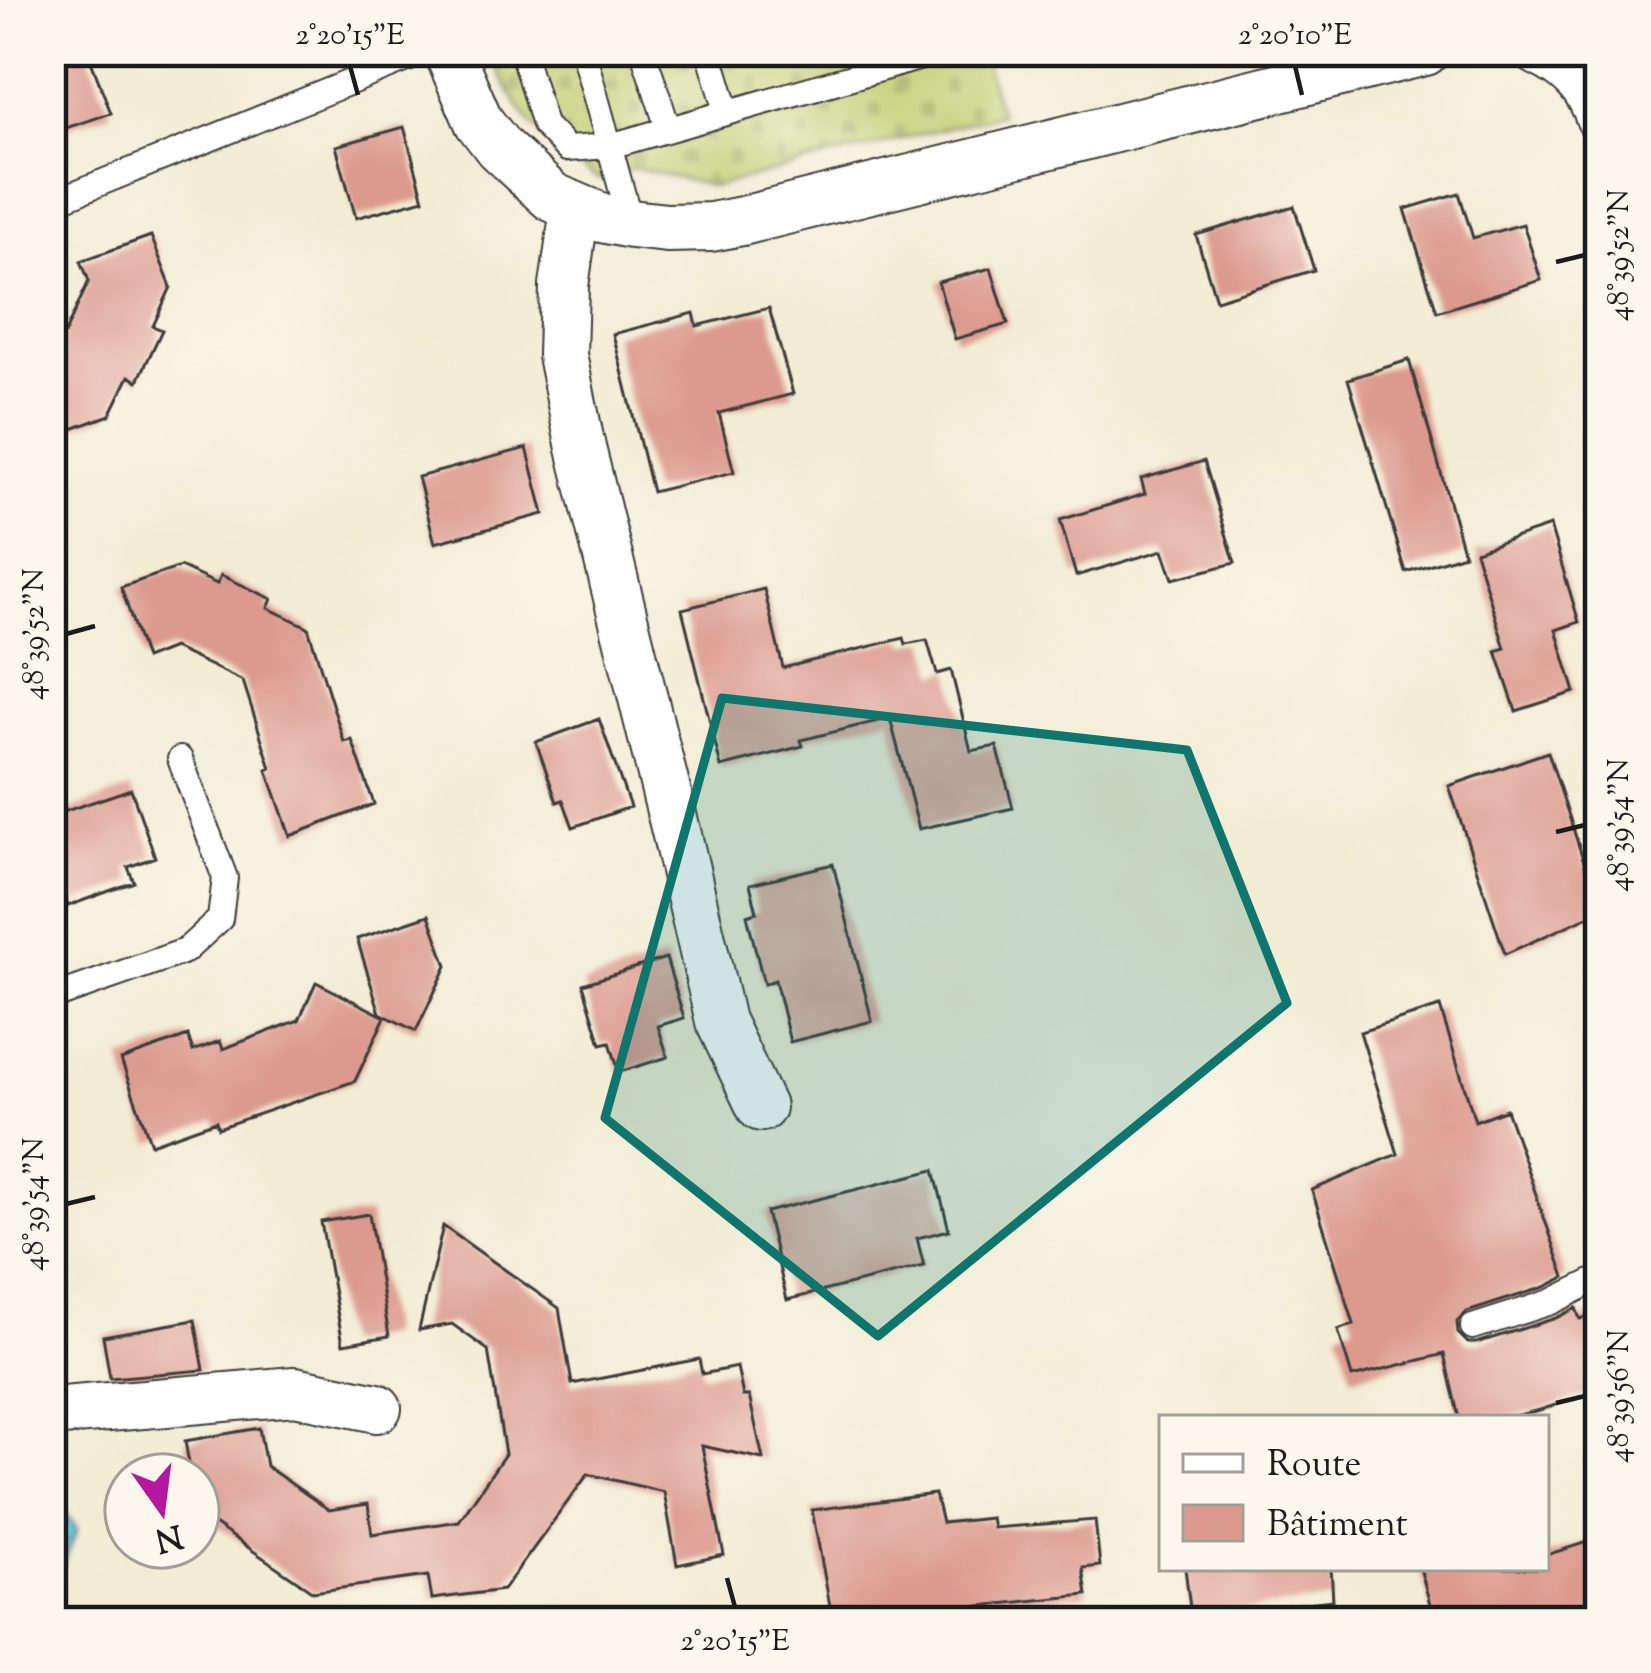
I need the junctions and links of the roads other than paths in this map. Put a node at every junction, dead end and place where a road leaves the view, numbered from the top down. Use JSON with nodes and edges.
{"nodes":[{"id":1,"x":427,"y":51,"type":"edge"},
{"id":2,"x":448,"y":51,"type":"edge"},
{"id":3,"x":522,"y":51,"type":"edge"},
{"id":4,"x":583,"y":51,"type":"edge"},
{"id":5,"x":643,"y":51,"type":"edge"},
{"id":6,"x":944,"y":51,"type":"edge"},
{"id":7,"x":1425,"y":51,"type":"edge"},
{"id":8,"x":1538,"y":51,"type":"edge"},
{"id":9,"x":718,"y":53,"type":"edge"},
{"id":10,"x":1594,"y":90,"type":"edge"},
{"id":11,"x":727,"y":111,"type":"junction"},
{"id":12,"x":668,"y":128,"type":"junction"},
{"id":13,"x":610,"y":146,"type":"junction"},
{"id":14,"x":51,"y":203,"type":"edge"},
{"id":15,"x":575,"y":208,"type":"junction"},
{"id":16,"x":631,"y":224,"type":"junction"},
{"id":17,"x":180,"y":759,"type":"dead end"},
{"id":18,"x":51,"y":998,"type":"edge"},
{"id":19,"x":761,"y":1107,"type":"dead end"},
{"id":20,"x":1600,"y":1279,"type":"edge"},
{"id":21,"x":1473,"y":1327,"type":"dead end"},
{"id":22,"x":377,"y":1408,"type":"dead end"},
{"id":23,"x":51,"y":1412,"type":"edge"}],
"edges":[{"from":1,"to":14,"type":"lane"},
{"from":2,"to":15,"type":"street"},
{"from":3,"to":13,"type":"lane"},
{"from":4,"to":13,"type":"lane"},
{"from":5,"to":12,"type":"lane"},
{"from":6,"to":11,"type":"lane"},
{"from":7,"to":16,"type":"street"},
{"from":8,"to":10,"type":"street"},
{"from":9,"to":11,"type":"lane"},
{"from":11,"to":12,"type":"lane"},
{"from":12,"to":13,"type":"lane"},
{"from":13,"to":16,"type":"lane"},
{"from":15,"to":16,"type":"street"},
{"from":15,"to":19,"type":"street"},
{"from":17,"to":18,"type":"lane"},
{"from":20,"to":21,"type":"lane"},
{"from":22,"to":23,"type":"street"}]}
